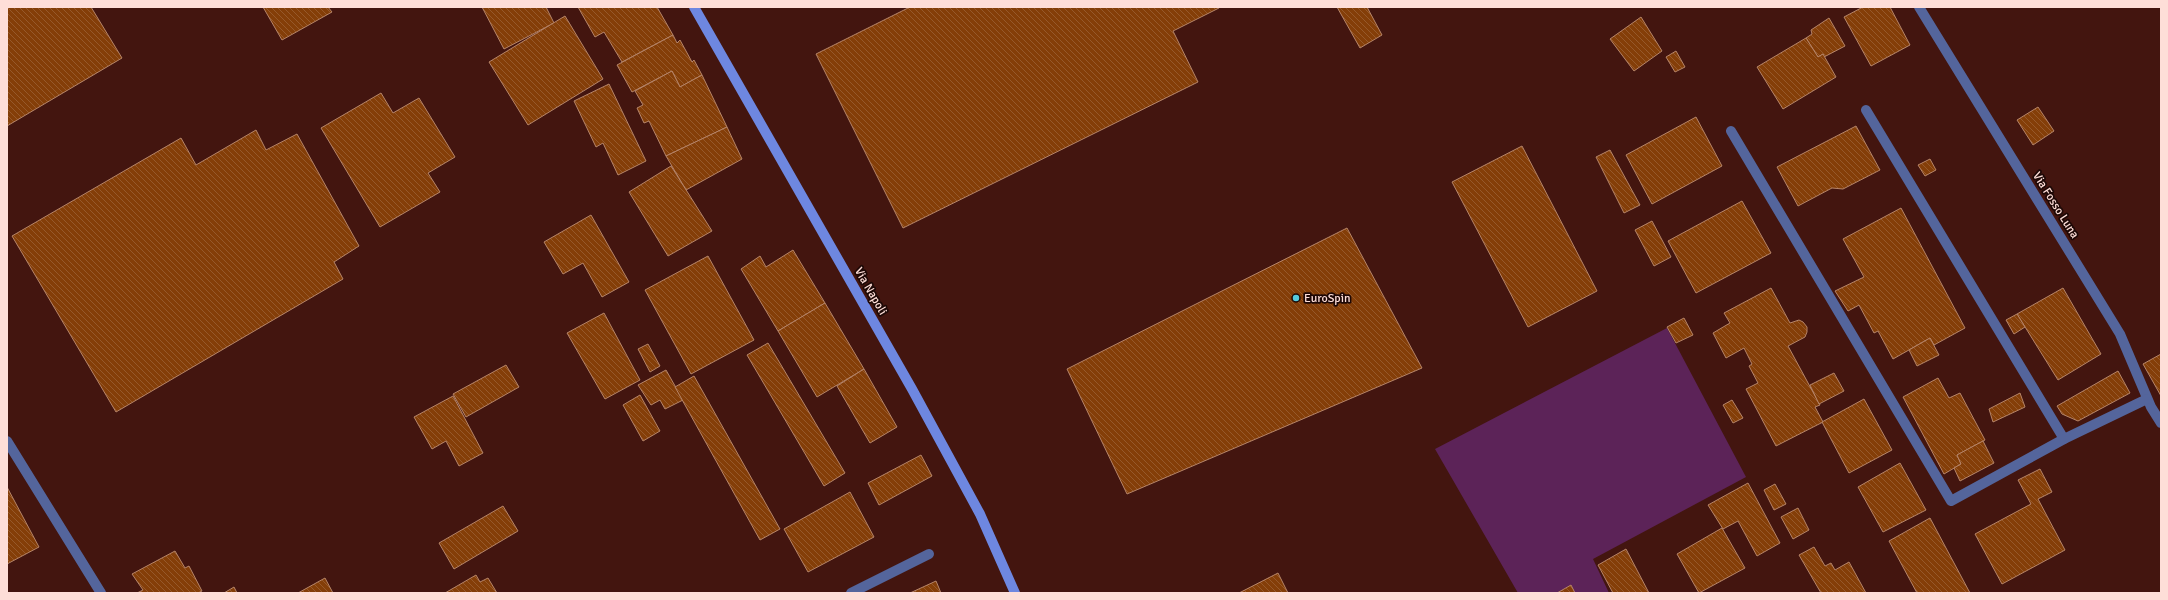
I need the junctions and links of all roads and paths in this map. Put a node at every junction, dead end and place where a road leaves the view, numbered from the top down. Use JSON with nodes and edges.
{"nodes":[{"id":1,"x":694,"y":7,"type":"edge"},
{"id":2,"x":1919,"y":7,"type":"edge"},
{"id":3,"x":1866,"y":110,"type":"dead end"},
{"id":4,"x":1731,"y":131,"type":"dead end"},
{"id":5,"x":2147,"y":399,"type":"junction"},
{"id":6,"x":2161,"y":423,"type":"edge"},
{"id":7,"x":2064,"y":440,"type":"junction"},
{"id":8,"x":7,"y":441,"type":"edge"},
{"id":9,"x":929,"y":554,"type":"dead end"},
{"id":10,"x":101,"y":593,"type":"edge"},
{"id":11,"x":851,"y":593,"type":"edge"},
{"id":12,"x":1016,"y":593,"type":"edge"}],
"edges":[{"from":1,"to":12,"type":"street","name":"Via Napoli"},
{"from":2,"to":5,"type":"street","name":"Via Fosso Luna"},
{"from":3,"to":7,"type":"street"},
{"from":4,"to":7,"type":"street"},
{"from":5,"to":6,"type":"street","name":"Via Fosso Luna"},
{"from":5,"to":7,"type":"street"},
{"from":8,"to":10,"type":"street"},
{"from":9,"to":11,"type":"street"}]}
